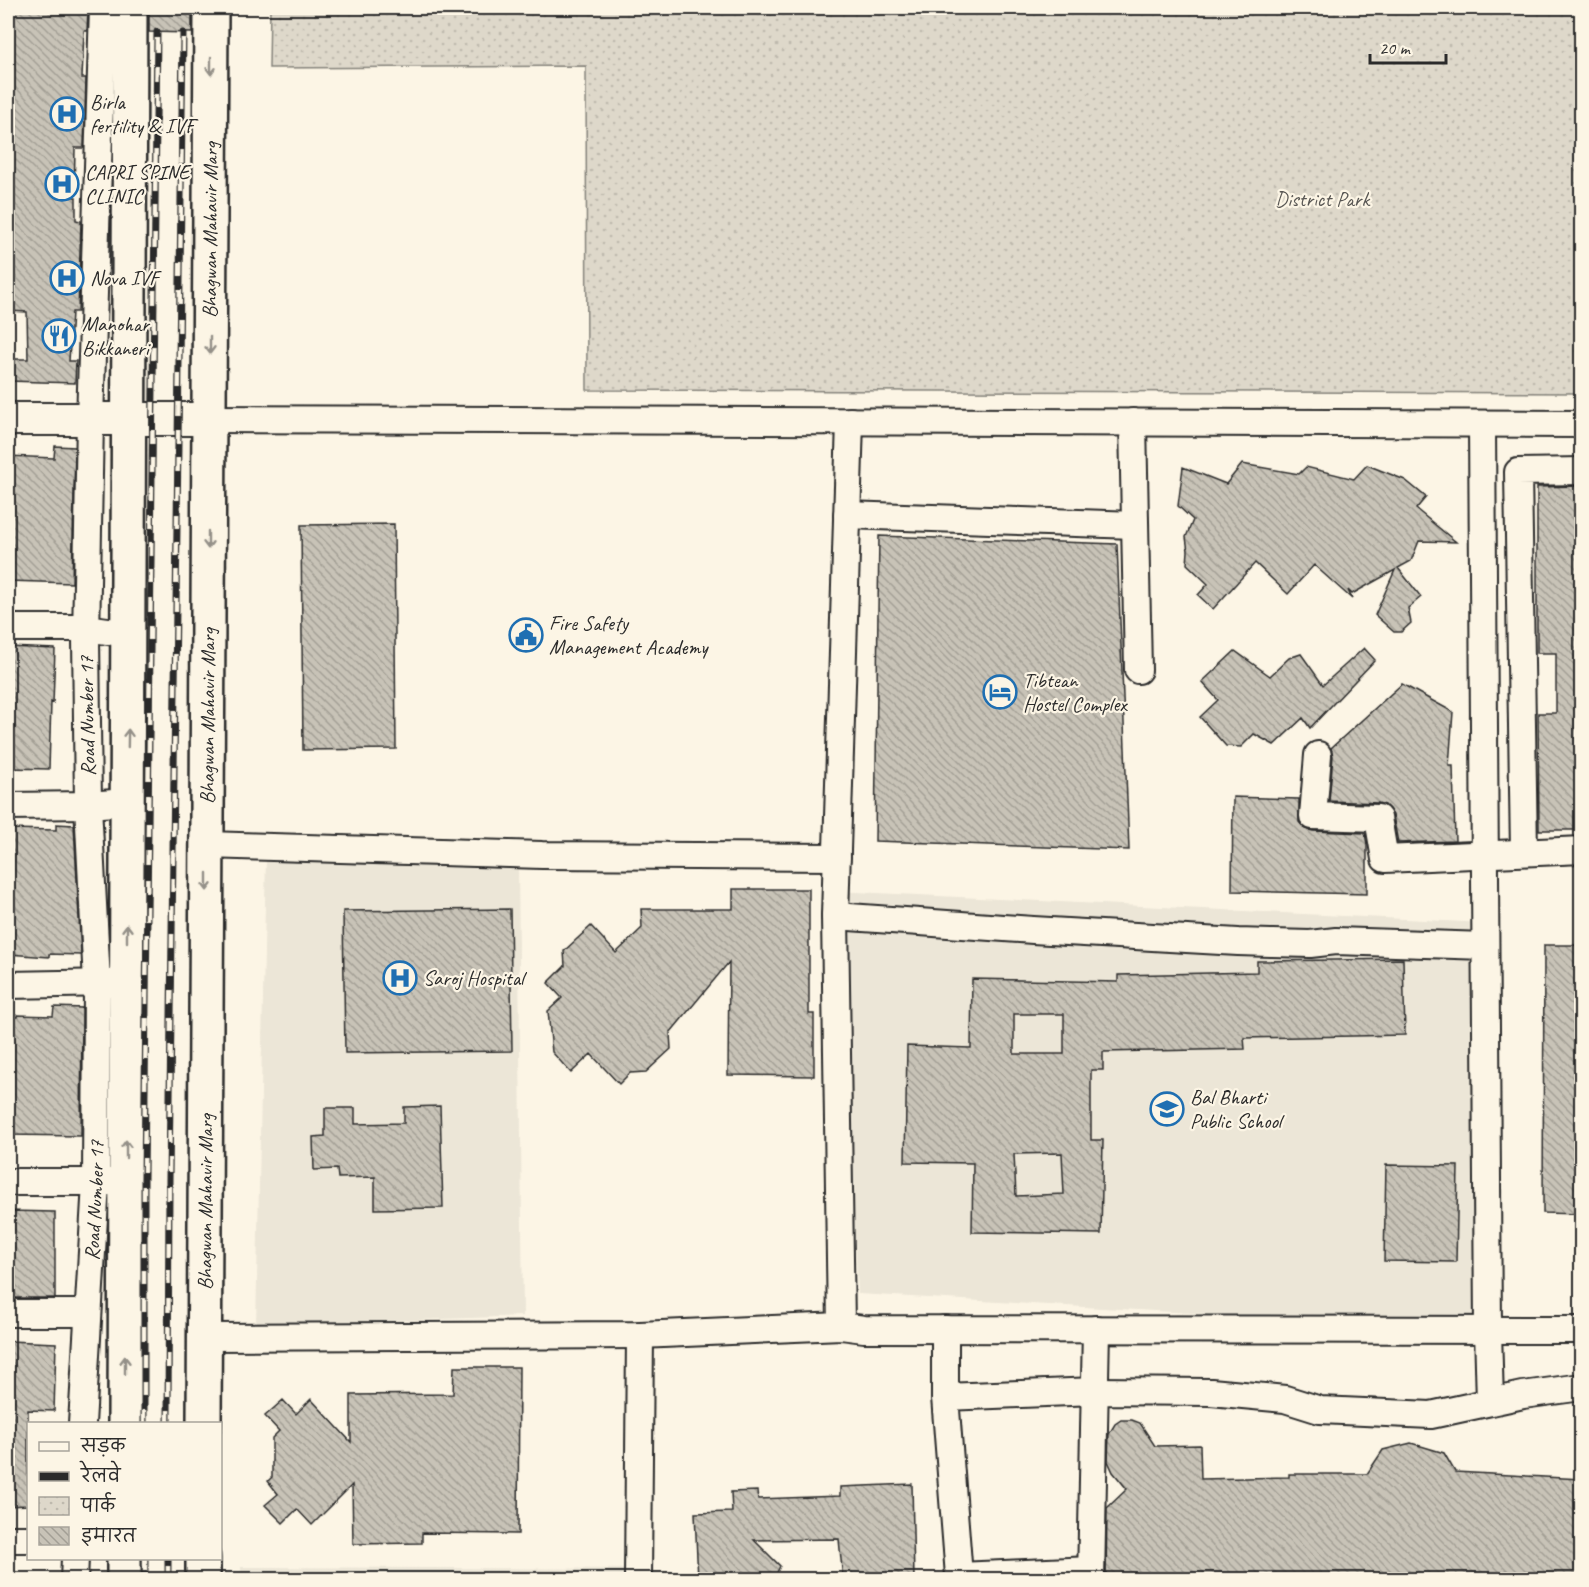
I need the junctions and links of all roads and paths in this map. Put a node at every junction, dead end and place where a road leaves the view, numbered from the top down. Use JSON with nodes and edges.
{"nodes":[{"id":1,"x":103,"y":8,"type":"edge"},
{"id":2,"x":130,"y":8,"type":"edge"},
{"id":3,"x":211,"y":8,"type":"edge"},
{"id":4,"x":8,"y":419,"type":"edge"},
{"id":5,"x":209,"y":419,"type":"junction"},
{"id":6,"x":90,"y":420,"type":"junction"},
{"id":7,"x":129,"y":420,"type":"junction"},
{"id":8,"x":849,"y":421,"type":"junction"},
{"id":9,"x":1133,"y":422,"type":"junction"},
{"id":10,"x":1482,"y":424,"type":"junction"},
{"id":11,"x":1581,"y":424,"type":"edge"},
{"id":12,"x":1581,"y":471,"type":"edge"},
{"id":13,"x":847,"y":515,"type":"junction"},
{"id":14,"x":1135,"y":525,"type":"junction"},
{"id":15,"x":8,"y":628,"type":"edge"},
{"id":16,"x":86,"y":628,"type":"junction"},
{"id":17,"x":129,"y":634,"type":"junction"},
{"id":18,"x":1138,"y":670,"type":"dead end"},
{"id":19,"x":1318,"y":755,"type":"dead end"},
{"id":20,"x":127,"y":802,"type":"junction"},
{"id":21,"x":88,"y":805,"type":"junction"},
{"id":22,"x":8,"y":806,"type":"edge"},
{"id":23,"x":207,"y":845,"type":"junction"},
{"id":24,"x":1581,"y":850,"type":"edge"},
{"id":25,"x":1524,"y":852,"type":"junction"},
{"id":26,"x":837,"y":856,"type":"junction"},
{"id":27,"x":1485,"y":856,"type":"junction"},
{"id":28,"x":835,"y":916,"type":"junction"},
{"id":29,"x":1485,"y":946,"type":"junction"},
{"id":30,"x":112,"y":983,"type":"junction"},
{"id":31,"x":8,"y":985,"type":"edge"},
{"id":32,"x":8,"y":1182,"type":"edge"},
{"id":33,"x":111,"y":1182,"type":"junction"},
{"id":34,"x":8,"y":1313,"type":"edge"},
{"id":35,"x":88,"y":1313,"type":"junction"},
{"id":36,"x":841,"y":1326,"type":"junction"},
{"id":37,"x":945,"y":1329,"type":"junction"},
{"id":38,"x":1096,"y":1329,"type":"junction"},
{"id":39,"x":1488,"y":1330,"type":"junction"},
{"id":40,"x":1581,"y":1330,"type":"edge"},
{"id":41,"x":640,"y":1335,"type":"junction"},
{"id":42,"x":204,"y":1337,"type":"junction"},
{"id":43,"x":1581,"y":1387,"type":"edge"},
{"id":44,"x":1095,"y":1391,"type":"junction"},
{"id":45,"x":945,"y":1397,"type":"junction"},
{"id":46,"x":1490,"y":1402,"type":"junction"},
{"id":47,"x":82,"y":1422,"type":"edge"},
{"id":48,"x":125,"y":1422,"type":"edge"},
{"id":49,"x":204,"y":1422,"type":"edge"},
{"id":50,"x":8,"y":1539,"type":"edge"},
{"id":51,"x":27,"y":1539,"type":"edge"},
{"id":52,"x":75,"y":1560,"type":"edge"},
{"id":53,"x":124,"y":1560,"type":"edge"},
{"id":54,"x":203,"y":1560,"type":"edge"},
{"id":55,"x":1091,"y":1575,"type":"edge"},
{"id":56,"x":959,"y":1578,"type":"edge"},
{"id":57,"x":74,"y":1580,"type":"edge"},
{"id":58,"x":124,"y":1580,"type":"edge"},
{"id":59,"x":203,"y":1580,"type":"edge"},
{"id":60,"x":638,"y":1580,"type":"edge"}],
"edges":[{"from":1,"to":6,"type":"street","name":"Road Number 17"},
{"from":2,"to":7,"type":"main road"},
{"from":3,"to":5,"type":"main road","name":"Bhagwan Mahavir Marg","one_way":true},
{"from":4,"to":6,"type":"street"},
{"from":5,"to":7,"type":"street"},
{"from":5,"to":8,"type":"street"},
{"from":5,"to":23,"type":"main road","name":"Bhagwan Mahavir Marg","one_way":true},
{"from":6,"to":7,"type":"street"},
{"from":6,"to":16,"type":"street","name":"Road Number 17"},
{"from":7,"to":17,"type":"main road"},
{"from":8,"to":9,"type":"street"},
{"from":8,"to":13,"type":"street"},
{"from":9,"to":10,"type":"street"},
{"from":9,"to":14,"type":"street"},
{"from":10,"to":11,"type":"street"},
{"from":10,"to":27,"type":"street"},
{"from":12,"to":25,"type":"street"},
{"from":13,"to":14,"type":"street"},
{"from":13,"to":26,"type":"street"},
{"from":14,"to":18,"type":"street"},
{"from":15,"to":16,"type":"street"},
{"from":16,"to":17,"type":"street"},
{"from":16,"to":21,"type":"street","name":"Road Number 17"},
{"from":20,"to":17,"type":"main road","one_way":true},
{"from":19,"to":27,"type":"street"},
{"from":20,"to":21,"type":"street"},
{"from":30,"to":20,"type":"main road","one_way":true},
{"from":21,"to":22,"type":"street"},
{"from":21,"to":30,"type":"street","name":"Road Number 17"},
{"from":23,"to":26,"type":"street"},
{"from":23,"to":42,"type":"main road","name":"Bhagwan Mahavir Marg","one_way":true},
{"from":24,"to":25,"type":"street"},
{"from":25,"to":27,"type":"street"},
{"from":26,"to":28,"type":"street"},
{"from":27,"to":29,"type":"street"},
{"from":28,"to":29,"type":"street"},
{"from":28,"to":36,"type":"street"},
{"from":29,"to":39,"type":"street"},
{"from":30,"to":31,"type":"street"},
{"from":30,"to":33,"type":"main road"},
{"from":32,"to":33,"type":"street"},
{"from":33,"to":35,"type":"street","name":"Road Number 17"},
{"from":48,"to":33,"type":"main road","one_way":true},
{"from":34,"to":35,"type":"street"},
{"from":35,"to":47,"type":"street","name":"Road Number 17"},
{"from":36,"to":37,"type":"street"},
{"from":36,"to":41,"type":"street"},
{"from":37,"to":38,"type":"street"},
{"from":37,"to":45,"type":"street"},
{"from":38,"to":39,"type":"street"},
{"from":38,"to":44,"type":"street"},
{"from":39,"to":40,"type":"street"},
{"from":39,"to":46,"type":"street"},
{"from":41,"to":42,"type":"street"},
{"from":41,"to":60,"type":"street"},
{"from":42,"to":49,"type":"main road","name":"Bhagwan Mahavir Marg"},
{"from":43,"to":46,"type":"street"},
{"from":44,"to":45,"type":"street"},
{"from":44,"to":46,"type":"street"},
{"from":44,"to":55,"type":"street"},
{"from":45,"to":56,"type":"street"},
{"from":50,"to":51,"type":"street"},
{"from":52,"to":57,"type":"street"},
{"from":53,"to":58,"type":"main road"},
{"from":54,"to":59,"type":"main road"},
{"from":55,"to":56,"type":"street"}]}
